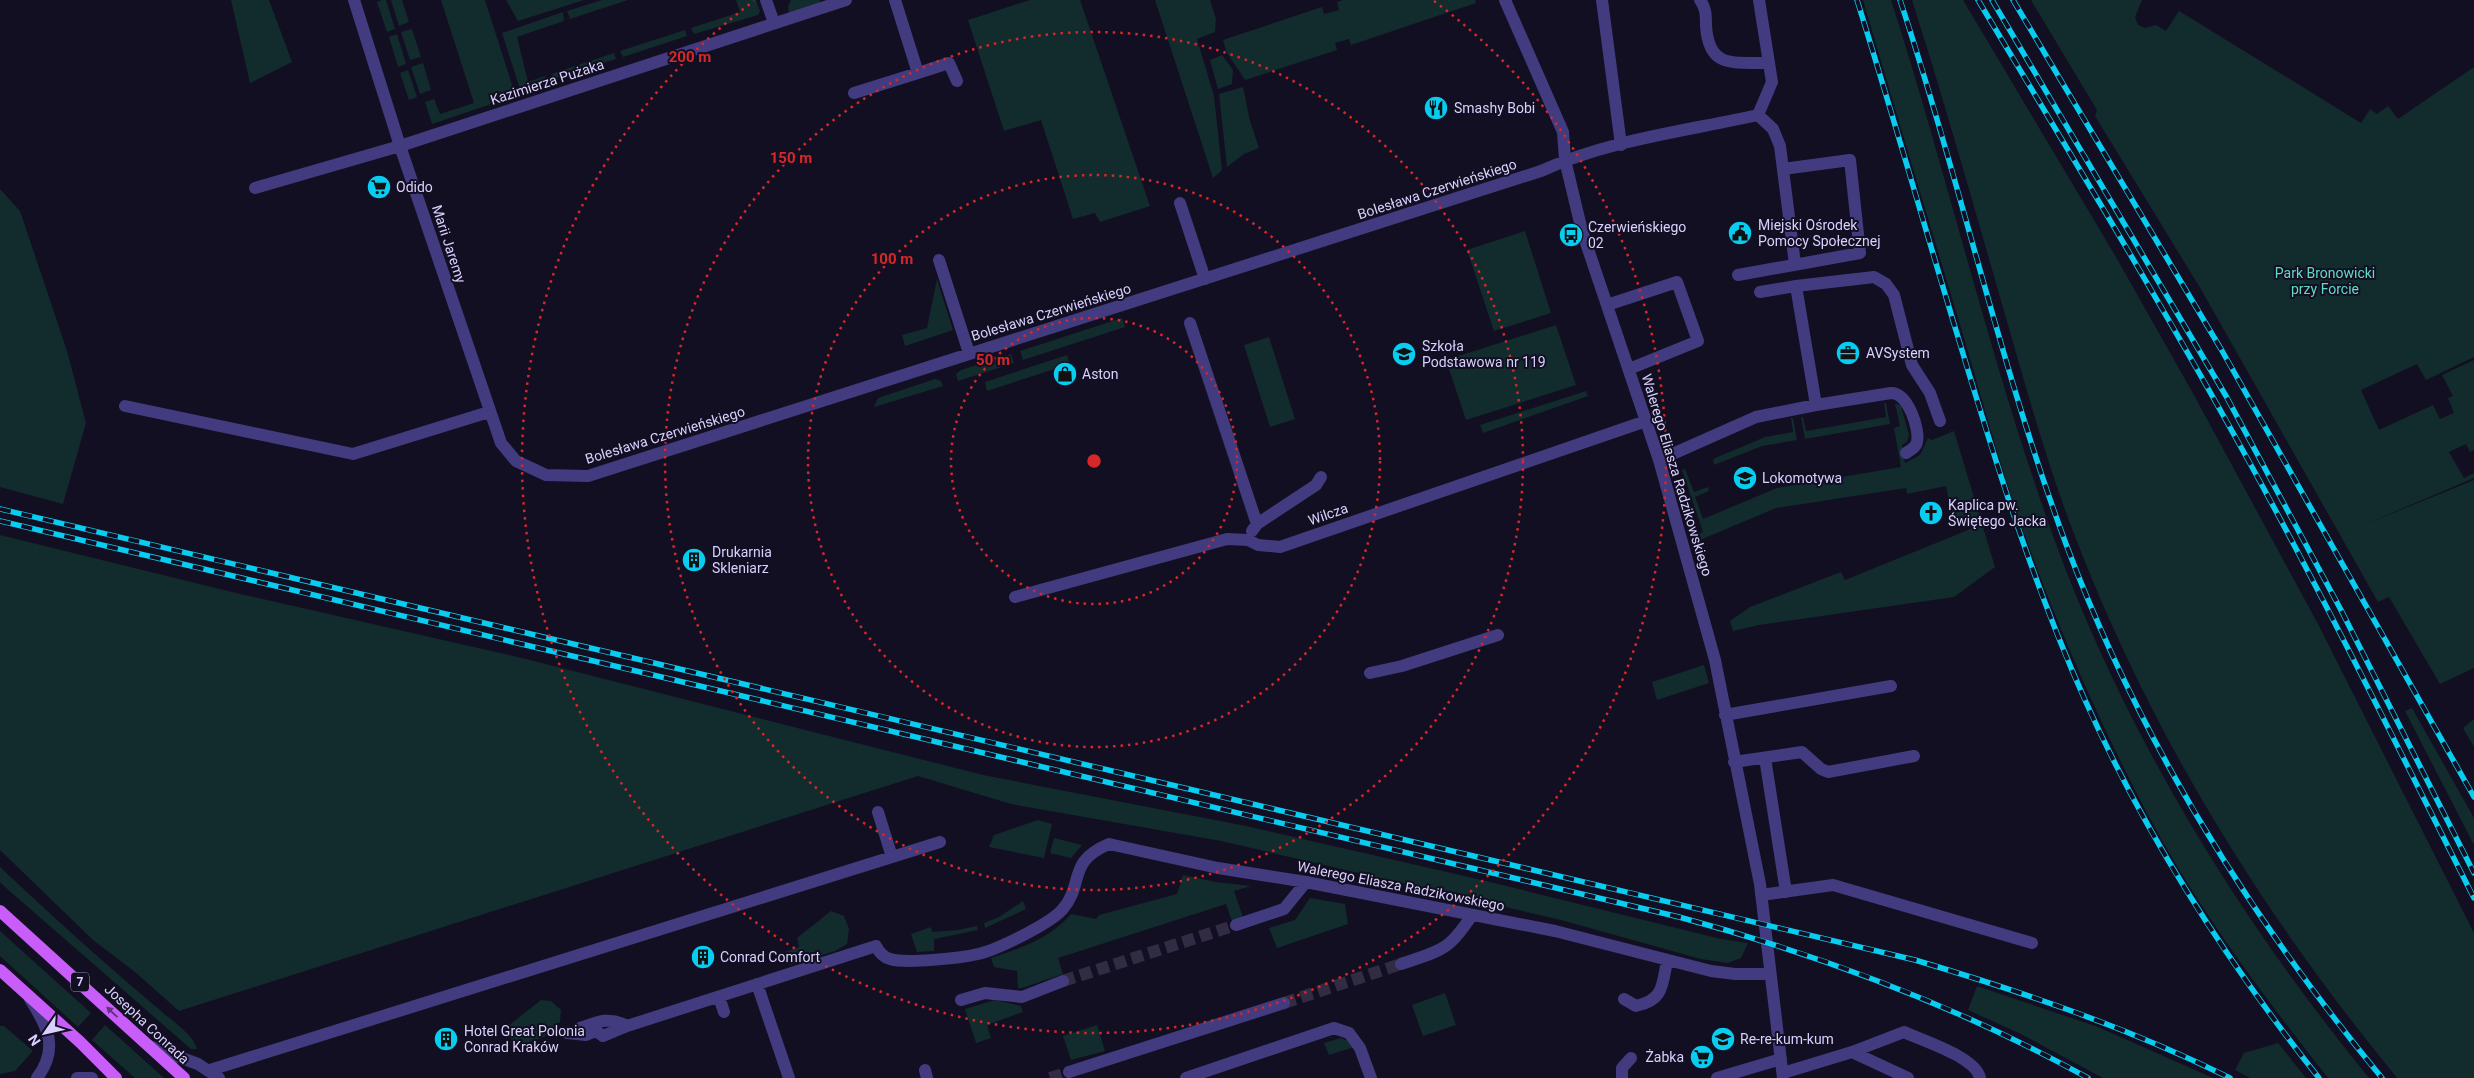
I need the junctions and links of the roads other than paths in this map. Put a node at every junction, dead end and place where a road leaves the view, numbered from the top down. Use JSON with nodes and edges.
{"nodes":[{"id":1,"x":354,"y":0,"type":"edge"},
{"id":2,"x":766,"y":0,"type":"edge"},
{"id":3,"x":846,"y":0,"type":"edge"},
{"id":4,"x":895,"y":0,"type":"edge"},
{"id":5,"x":1505,"y":0,"type":"edge"},
{"id":6,"x":1602,"y":0,"type":"edge"},
{"id":7,"x":1700,"y":0,"type":"edge"},
{"id":8,"x":1759,"y":0,"type":"edge"},
{"id":9,"x":774,"y":23,"type":"junction"},
{"id":10,"x":1767,"y":63,"type":"junction"},
{"id":11,"x":918,"y":73,"type":"junction"},
{"id":12,"x":957,"y":81,"type":"dead end"},
{"id":13,"x":854,"y":93,"type":"dead end"},
{"id":14,"x":1758,"y":115,"type":"junction"},
{"id":15,"x":1621,"y":145,"type":"junction"},
{"id":16,"x":400,"y":146,"type":"junction"},
{"id":17,"x":1565,"y":160,"type":"junction"},
{"id":18,"x":1783,"y":169,"type":"junction"},
{"id":19,"x":255,"y":188,"type":"dead end"},
{"id":20,"x":1180,"y":203,"type":"dead end"},
{"id":21,"x":939,"y":260,"type":"dead end"},
{"id":22,"x":1795,"y":264,"type":"junction"},
{"id":23,"x":1738,"y":275,"type":"dead end"},
{"id":24,"x":1205,"y":280,"type":"junction"},
{"id":25,"x":1796,"y":286,"type":"junction"},
{"id":26,"x":1760,"y":292,"type":"dead end"},
{"id":27,"x":1607,"y":305,"type":"junction"},
{"id":28,"x":1190,"y":323,"type":"dead end"},
{"id":29,"x":969,"y":354,"type":"junction"},
{"id":30,"x":1629,"y":369,"type":"junction"},
{"id":31,"x":1816,"y":405,"type":"junction"},
{"id":32,"x":125,"y":406,"type":"dead end"},
{"id":33,"x":489,"y":412,"type":"junction"},
{"id":34,"x":1646,"y":421,"type":"junction"},
{"id":35,"x":1940,"y":421,"type":"dead end"},
{"id":36,"x":1906,"y":453,"type":"dead end"},
{"id":37,"x":1659,"y":460,"type":"junction"},
{"id":38,"x":516,"y":461,"type":"joint"},
{"id":39,"x":1321,"y":477,"type":"dead end"},
{"id":40,"x":1257,"y":524,"type":"junction"},
{"id":41,"x":1248,"y":540,"type":"junction"},
{"id":42,"x":1015,"y":597,"type":"dead end"},
{"id":43,"x":1498,"y":635,"type":"dead end"},
{"id":44,"x":1370,"y":673,"type":"dead end"},
{"id":45,"x":1891,"y":686,"type":"dead end"},
{"id":46,"x":1725,"y":715,"type":"junction"},
{"id":47,"x":1914,"y":756,"type":"dead end"},
{"id":48,"x":1765,"y":758,"type":"junction"},
{"id":49,"x":1734,"y":762,"type":"junction"},
{"id":50,"x":878,"y":812,"type":"dead end"},
{"id":51,"x":940,"y":842,"type":"dead end"},
{"id":52,"x":892,"y":857,"type":"junction"},
{"id":53,"x":1306,"y":882,"type":"junction"},
{"id":54,"x":1786,"y":892,"type":"junction"},
{"id":55,"x":1762,"y":895,"type":"junction"},
{"id":56,"x":0,"y":911,"type":"edge"},
{"id":57,"x":1472,"y":914,"type":"junction"},
{"id":58,"x":1236,"y":925,"type":"tunnel mouth"},
{"id":59,"x":2032,"y":943,"type":"dead end"},
{"id":60,"x":1667,"y":961,"type":"junction"},
{"id":61,"x":1401,"y":964,"type":"tunnel mouth"},
{"id":62,"x":0,"y":970,"type":"edge"},
{"id":63,"x":1770,"y":974,"type":"junction"},
{"id":64,"x":1063,"y":981,"type":"tunnel mouth"},
{"id":65,"x":757,"y":984,"type":"junction"},
{"id":66,"x":26,"y":993,"type":"junction"},
{"id":67,"x":719,"y":997,"type":"junction"},
{"id":68,"x":1624,"y":999,"type":"dead end"},
{"id":69,"x":961,"y":1000,"type":"dead end"},
{"id":70,"x":1284,"y":1003,"type":"tunnel mouth"},
{"id":71,"x":724,"y":1012,"type":"dead end"},
{"id":72,"x":626,"y":1026,"type":"junction"},
{"id":73,"x":148,"y":1045,"type":"junction"},
{"id":74,"x":1852,"y":1052,"type":"junction"},
{"id":75,"x":1631,"y":1058,"type":"dead end"},
{"id":76,"x":1781,"y":1059,"type":"junction"},
{"id":77,"x":1069,"y":1072,"type":"tunnel mouth"},
{"id":78,"x":215,"y":1074,"type":"edge"},
{"id":79,"x":1783,"y":1075,"type":"edge"},
{"id":80,"x":38,"y":1078,"type":"edge"},
{"id":81,"x":76,"y":1078,"type":"edge"},
{"id":82,"x":92,"y":1078,"type":"edge"},
{"id":83,"x":116,"y":1078,"type":"edge"},
{"id":84,"x":184,"y":1078,"type":"edge"},
{"id":85,"x":789,"y":1078,"type":"edge"},
{"id":86,"x":1186,"y":1078,"type":"edge"},
{"id":87,"x":1372,"y":1078,"type":"edge"},
{"id":88,"x":1622,"y":1078,"type":"edge"},
{"id":89,"x":1717,"y":1078,"type":"edge"},
{"id":90,"x":1908,"y":1078,"type":"edge"},
{"id":91,"x":1980,"y":1078,"type":"edge"}],
"edges":[{"from":1,"to":16,"type":"street","name":"Marii Jaremy"},
{"from":2,"to":9,"type":"street"},
{"from":3,"to":9,"type":"street","name":"Kazimierza Pużaka"},
{"from":4,"to":11,"type":"street"},
{"from":5,"to":17,"type":"street","name":"Walerego Eliasza Radzikowskiego"},
{"from":6,"to":15,"type":"street"},
{"from":7,"to":10,"type":"street"},
{"from":8,"to":10,"type":"street"},
{"from":9,"to":16,"type":"street","name":"Kazimierza Pużaka"},
{"from":10,"to":14,"type":"street"},
{"from":11,"to":12,"type":"street"},
{"from":11,"to":13,"type":"street"},
{"from":14,"to":15,"type":"street","name":"Bolesława Czerwieńskiego"},
{"from":14,"to":18,"type":"street"},
{"from":15,"to":17,"type":"street","name":"Bolesława Czerwieńskiego"},
{"from":16,"to":19,"type":"street","name":"Kazimierza Pużaka"},
{"from":16,"to":33,"type":"street","name":"Marii Jaremy"},
{"from":17,"to":24,"type":"street","name":"Bolesława Czerwieńskiego"},
{"from":17,"to":27,"type":"street","name":"Walerego Eliasza Radzikowskiego"},
{"from":18,"to":22,"type":"street"},
{"from":18,"to":22,"type":"street"},
{"from":20,"to":24,"type":"street"},
{"from":21,"to":29,"type":"street"},
{"from":22,"to":23,"type":"street"},
{"from":24,"to":29,"type":"street","name":"Bolesława Czerwieńskiego"},
{"from":25,"to":26,"type":"street"},
{"from":25,"to":31,"type":"street"},
{"from":25,"to":35,"type":"street"},
{"from":27,"to":30,"type":"street","name":"Walerego Eliasza Radzikowskiego"},
{"from":27,"to":30,"type":"street"},
{"from":28,"to":40,"type":"street"},
{"from":29,"to":38,"type":"street","name":"Bolesława Czerwieńskiego"},
{"from":30,"to":34,"type":"street","name":"Walerego Eliasza Radzikowskiego"},
{"from":31,"to":36,"type":"street"},
{"from":31,"to":37,"type":"street"},
{"from":32,"to":33,"type":"street"},
{"from":33,"to":38,"type":"street","name":"Marii Jaremy"},
{"from":34,"to":37,"type":"street","name":"Walerego Eliasza Radzikowskiego"},
{"from":34,"to":41,"type":"street","name":"Wilcza"},
{"from":37,"to":46,"type":"street","name":"Walerego Eliasza Radzikowskiego"},
{"from":39,"to":40,"type":"street"},
{"from":40,"to":41,"type":"street"},
{"from":41,"to":42,"type":"street","name":"Wilcza"},
{"from":43,"to":44,"type":"street"},
{"from":45,"to":46,"type":"street"},
{"from":46,"to":49,"type":"street","name":"Walerego Eliasza Radzikowskiego"},
{"from":47,"to":48,"type":"street"},
{"from":48,"to":49,"type":"street"},
{"from":48,"to":54,"type":"street"},
{"from":49,"to":55,"type":"street","name":"Walerego Eliasza Radzikowskiego"},
{"from":50,"to":52,"type":"street"},
{"from":51,"to":52,"type":"street"},
{"from":52,"to":78,"type":"street"},
{"from":53,"to":57,"type":"street","name":"Walerego Eliasza Radzikowskiego"},
{"from":53,"to":58,"type":"street"},
{"from":53,"to":65,"type":"street","name":"Walerego Eliasza Radzikowskiego"},
{"from":54,"to":55,"type":"street"},
{"from":54,"to":59,"type":"street"},
{"from":55,"to":63,"type":"street","name":"Walerego Eliasza Radzikowskiego"},
{"from":73,"to":56,"type":"main road","name":"Josepha Conrada","number":"7","one_way":true},
{"from":57,"to":60,"type":"street","name":"Walerego Eliasza Radzikowskiego"},
{"from":57,"to":61,"type":"street"},
{"from":60,"to":63,"type":"street","name":"Walerego Eliasza Radzikowskiego"},
{"from":60,"to":68,"type":"street"},
{"from":62,"to":66,"type":"main road"},
{"from":63,"to":76,"type":"street","name":"Walerego Eliasza Radzikowskiego"},
{"from":64,"to":69,"type":"street"},
{"from":65,"to":67,"type":"street"},
{"from":65,"to":85,"type":"street"},
{"from":66,"to":80,"type":"street"},
{"from":66,"to":83,"type":"main road"},
{"from":67,"to":71,"type":"street"},
{"from":67,"to":72,"type":"street"},
{"from":70,"to":77,"type":"street"},
{"from":72,"to":72,"type":"street"},
{"from":73,"to":78,"type":"street"},
{"from":73,"to":84,"type":"main road","name":"Josepha Conrada","number":"7"},
{"from":74,"to":79,"type":"street"},
{"from":74,"to":90,"type":"street"},
{"from":74,"to":91,"type":"street"},
{"from":75,"to":88,"type":"street"},
{"from":76,"to":79,"type":"street","name":"Walerego Eliasza Radzikowskiego"},
{"from":76,"to":89,"type":"street"},
{"from":81,"to":82,"type":"street"},
{"from":86,"to":87,"type":"street"}]}
